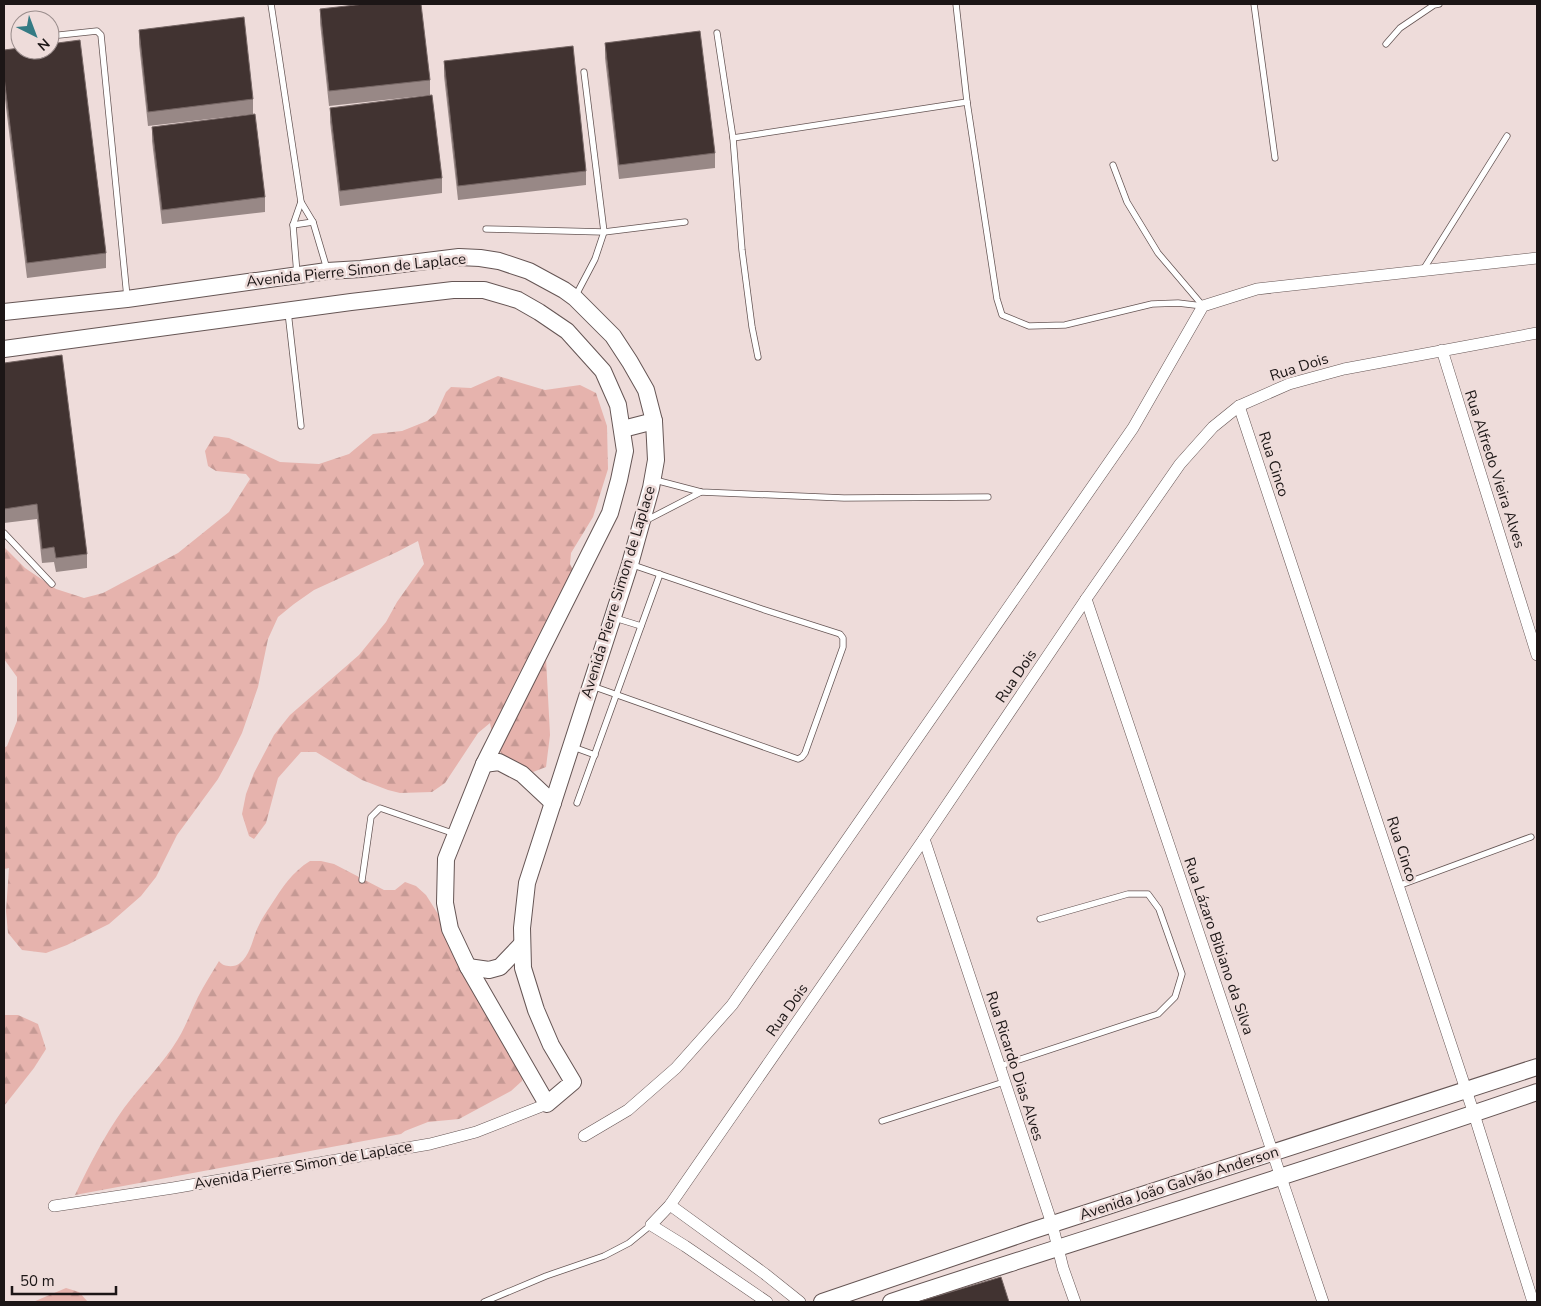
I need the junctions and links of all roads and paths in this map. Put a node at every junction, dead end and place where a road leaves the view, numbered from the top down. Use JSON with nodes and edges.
{"nodes":[{"id":1,"x":271,"y":4,"type":"edge"},
{"id":2,"x":956,"y":4,"type":"edge"},
{"id":3,"x":1254,"y":4,"type":"edge"},
{"id":4,"x":1439,"y":4,"type":"edge"},
{"id":5,"x":717,"y":33,"type":"dead end"},
{"id":6,"x":60,"y":35,"type":"edge"},
{"id":7,"x":1386,"y":44,"type":"dead end"},
{"id":8,"x":584,"y":72,"type":"dead end"},
{"id":9,"x":968,"y":102,"type":"junction"},
{"id":10,"x":1507,"y":136,"type":"dead end"},
{"id":11,"x":733,"y":138,"type":"junction"},
{"id":12,"x":1275,"y":158,"type":"dead end"},
{"id":13,"x":1113,"y":164,"type":"dead end"},
{"id":14,"x":301,"y":202,"type":"junction"},
{"id":15,"x":313,"y":222,"type":"junction"},
{"id":16,"x":685,"y":222,"type":"dead end"},
{"id":17,"x":293,"y":225,"type":"junction"},
{"id":18,"x":486,"y":229,"type":"dead end"},
{"id":19,"x":604,"y":232,"type":"junction"},
{"id":20,"x":1537,"y":258,"type":"edge"},
{"id":21,"x":1422,"y":270,"type":"junction"},
{"id":22,"x":327,"y":271,"type":"junction"},
{"id":23,"x":297,"y":275,"type":"junction"},
{"id":24,"x":574,"y":298,"type":"junction"},
{"id":25,"x":127,"y":299,"type":"junction"},
{"id":26,"x":1203,"y":306,"type":"junction"},
{"id":27,"x":287,"y":310,"type":"junction"},
{"id":28,"x":4,"y":312,"type":"edge"},
{"id":29,"x":1537,"y":333,"type":"edge"},
{"id":30,"x":4,"y":349,"type":"edge"},
{"id":31,"x":1442,"y":350,"type":"junction"},
{"id":32,"x":758,"y":356,"type":"dead end"},
{"id":33,"x":1239,"y":406,"type":"junction"},
{"id":34,"x":654,"y":421,"type":"junction"},
{"id":35,"x":301,"y":426,"type":"dead end"},
{"id":36,"x":623,"y":430,"type":"junction"},
{"id":37,"x":652,"y":480,"type":"junction"},
{"id":38,"x":700,"y":492,"type":"junction"},
{"id":39,"x":988,"y":497,"type":"dead end"},
{"id":40,"x":641,"y":523,"type":"junction"},
{"id":41,"x":4,"y":533,"type":"edge"},
{"id":42,"x":630,"y":564,"type":"junction"},
{"id":43,"x":660,"y":574,"type":"junction"},
{"id":44,"x":52,"y":584,"type":"dead end"},
{"id":45,"x":1086,"y":599,"type":"junction"},
{"id":46,"x":612,"y":617,"type":"junction"},
{"id":47,"x":641,"y":626,"type":"junction"},
{"id":48,"x":1537,"y":655,"type":"edge"},
{"id":49,"x":590,"y":686,"type":"junction"},
{"id":50,"x":617,"y":694,"type":"junction"},
{"id":51,"x":571,"y":747,"type":"junction"},
{"id":52,"x":595,"y":755,"type":"junction"},
{"id":53,"x":484,"y":764,"type":"junction"},
{"id":54,"x":553,"y":803,"type":"junction"},
{"id":55,"x":578,"y":803,"type":"dead end"},
{"id":56,"x":455,"y":834,"type":"junction"},
{"id":57,"x":1531,"y":837,"type":"dead end"},
{"id":58,"x":924,"y":839,"type":"junction"},
{"id":59,"x":362,"y":880,"type":"dead end"},
{"id":60,"x":1398,"y":886,"type":"junction"},
{"id":61,"x":1040,"y":919,"type":"dead end"},
{"id":62,"x":522,"y":944,"type":"junction"},
{"id":63,"x":468,"y":967,"type":"junction"},
{"id":64,"x":1000,"y":1066,"type":"junction"},
{"id":65,"x":1537,"y":1068,"type":"edge"},
{"id":66,"x":1004,"y":1082,"type":"junction"},
{"id":67,"x":1466,"y":1090,"type":"junction"},
{"id":68,"x":1537,"y":1092,"type":"edge"},
{"id":69,"x":547,"y":1104,"type":"junction"},
{"id":70,"x":1474,"y":1114,"type":"junction"},
{"id":71,"x":882,"y":1121,"type":"dead end"},
{"id":72,"x":584,"y":1136,"type":"dead end"},
{"id":73,"x":1273,"y":1153,"type":"junction"},
{"id":74,"x":1280,"y":1177,"type":"junction"},
{"id":75,"x":670,"y":1205,"type":"junction"},
{"id":76,"x":54,"y":1206,"type":"dead end"},
{"id":77,"x":1052,"y":1224,"type":"junction"},
{"id":78,"x":651,"y":1225,"type":"junction"},
{"id":79,"x":1058,"y":1248,"type":"junction"},
{"id":80,"x":484,"y":1302,"type":"edge"},
{"id":81,"x":767,"y":1302,"type":"edge"},
{"id":82,"x":800,"y":1302,"type":"edge"},
{"id":83,"x":822,"y":1302,"type":"edge"},
{"id":84,"x":891,"y":1302,"type":"edge"},
{"id":85,"x":1075,"y":1302,"type":"edge"},
{"id":86,"x":1322,"y":1302,"type":"edge"},
{"id":87,"x":1533,"y":1302,"type":"edge"}],
"edges":[{"from":1,"to":14,"type":"lane"},
{"from":2,"to":9,"type":"lane"},
{"from":3,"to":12,"type":"lane"},
{"from":4,"to":7,"type":"lane"},
{"from":5,"to":11,"type":"lane"},
{"from":6,"to":25,"type":"lane"},
{"from":8,"to":19,"type":"lane"},
{"from":9,"to":11,"type":"lane"},
{"from":9,"to":26,"type":"lane"},
{"from":10,"to":21,"type":"lane"},
{"from":11,"to":32,"type":"lane"},
{"from":13,"to":26,"type":"lane"},
{"from":14,"to":15,"type":"lane"},
{"from":14,"to":17,"type":"lane"},
{"from":15,"to":17,"type":"lane"},
{"from":15,"to":22,"type":"lane"},
{"from":16,"to":19,"type":"lane"},
{"from":17,"to":23,"type":"lane"},
{"from":18,"to":19,"type":"lane"},
{"from":19,"to":24,"type":"lane"},
{"from":20,"to":21,"type":"street"},
{"from":21,"to":26,"type":"street"},
{"from":22,"to":23,"type":"street","name":"Avenida Pierre Simon de Laplace"},
{"from":22,"to":24,"type":"street","name":"Avenida Pierre Simon de Laplace"},
{"from":23,"to":25,"type":"street","name":"Avenida Pierre Simon de Laplace"},
{"from":24,"to":34,"type":"street","name":"Avenida Pierre Simon de Laplace"},
{"from":25,"to":28,"type":"street","name":"Avenida Pierre Simon de Laplace"},
{"from":26,"to":72,"type":"street"},
{"from":27,"to":30,"type":"street","name":"Avenida Pierre Simon de Laplace"},
{"from":27,"to":35,"type":"lane"},
{"from":27,"to":36,"type":"street","name":"Avenida Pierre Simon de Laplace"},
{"from":29,"to":31,"type":"street","name":"Rua Dois"},
{"from":31,"to":33,"type":"street","name":"Rua Dois"},
{"from":31,"to":48,"type":"street","name":"Rua Alfredo Vieira Alves"},
{"from":33,"to":45,"type":"street","name":"Rua Dois"},
{"from":33,"to":60,"type":"street","name":"Rua Cinco"},
{"from":34,"to":36,"type":"street"},
{"from":34,"to":37,"type":"street","name":"Avenida Pierre Simon de Laplace"},
{"from":36,"to":53,"type":"street","name":"Avenida Pierre Simon de Laplace"},
{"from":37,"to":38,"type":"lane"},
{"from":37,"to":40,"type":"street","name":"Avenida Pierre Simon de Laplace"},
{"from":38,"to":39,"type":"lane"},
{"from":38,"to":40,"type":"lane"},
{"from":40,"to":42,"type":"street","name":"Avenida Pierre Simon de Laplace"},
{"from":41,"to":44,"type":"lane"},
{"from":42,"to":43,"type":"lane"},
{"from":42,"to":46,"type":"street","name":"Avenida Pierre Simon de Laplace"},
{"from":43,"to":47,"type":"lane"},
{"from":43,"to":50,"type":"lane"},
{"from":45,"to":58,"type":"street","name":"Rua Dois"},
{"from":45,"to":73,"type":"street","name":"Rua Lázaro Bibiano da Silva"},
{"from":46,"to":47,"type":"lane"},
{"from":46,"to":49,"type":"street","name":"Avenida Pierre Simon de Laplace"},
{"from":47,"to":50,"type":"lane"},
{"from":49,"to":50,"type":"lane"},
{"from":49,"to":51,"type":"street","name":"Avenida Pierre Simon de Laplace"},
{"from":50,"to":52,"type":"lane"},
{"from":51,"to":52,"type":"lane"},
{"from":51,"to":54,"type":"street","name":"Avenida Pierre Simon de Laplace"},
{"from":52,"to":55,"type":"lane"},
{"from":53,"to":54,"type":"street"},
{"from":53,"to":56,"type":"street","name":"Avenida Pierre Simon de Laplace"},
{"from":54,"to":62,"type":"street","name":"Avenida Pierre Simon de Laplace"},
{"from":56,"to":59,"type":"lane"},
{"from":56,"to":63,"type":"street","name":"Avenida Pierre Simon de Laplace"},
{"from":57,"to":60,"type":"lane"},
{"from":58,"to":64,"type":"street","name":"Rua Ricardo Dias Alves"},
{"from":58,"to":75,"type":"street","name":"Rua Dois"},
{"from":60,"to":67,"type":"street","name":"Rua Cinco"},
{"from":61,"to":64,"type":"lane"},
{"from":62,"to":63,"type":"street"},
{"from":62,"to":69,"type":"street","name":"Avenida Pierre Simon de Laplace"},
{"from":63,"to":69,"type":"street","name":"Avenida Pierre Simon de Laplace"},
{"from":64,"to":66,"type":"street","name":"Rua Ricardo Dias Alves"},
{"from":65,"to":67,"type":"street","name":"Avenida João Galvão Anderson"},
{"from":66,"to":71,"type":"lane"},
{"from":66,"to":77,"type":"street","name":"Rua Ricardo Dias Alves"},
{"from":67,"to":70,"type":"street","name":"Rua Cinco"},
{"from":67,"to":73,"type":"street","name":"Avenida João Galvão Anderson"},
{"from":68,"to":70,"type":"street","name":"Avenida João Galvão Anderson"},
{"from":69,"to":76,"type":"street","name":"Avenida Pierre Simon de Laplace"},
{"from":70,"to":74,"type":"street","name":"Avenida João Galvão Anderson"},
{"from":70,"to":87,"type":"street","name":"Rua Cinco"},
{"from":73,"to":74,"type":"street","name":"Rua Lázaro Bibiano da Silva"},
{"from":73,"to":77,"type":"street","name":"Avenida João Galvão Anderson"},
{"from":74,"to":79,"type":"street","name":"Avenida João Galvão Anderson"},
{"from":74,"to":86,"type":"street","name":"Rua Lázaro Bibiano da Silva"},
{"from":75,"to":78,"type":"street","name":"Rua Dois"},
{"from":75,"to":82,"type":"street"},
{"from":77,"to":79,"type":"street","name":"Rua Ricardo Dias Alves"},
{"from":77,"to":83,"type":"street","name":"Avenida João Galvão Anderson"},
{"from":78,"to":80,"type":"lane"},
{"from":78,"to":81,"type":"street"},
{"from":79,"to":84,"type":"street","name":"Avenida João Galvão Anderson"},
{"from":79,"to":85,"type":"street","name":"Rua Ricardo Dias Alves"}]}
